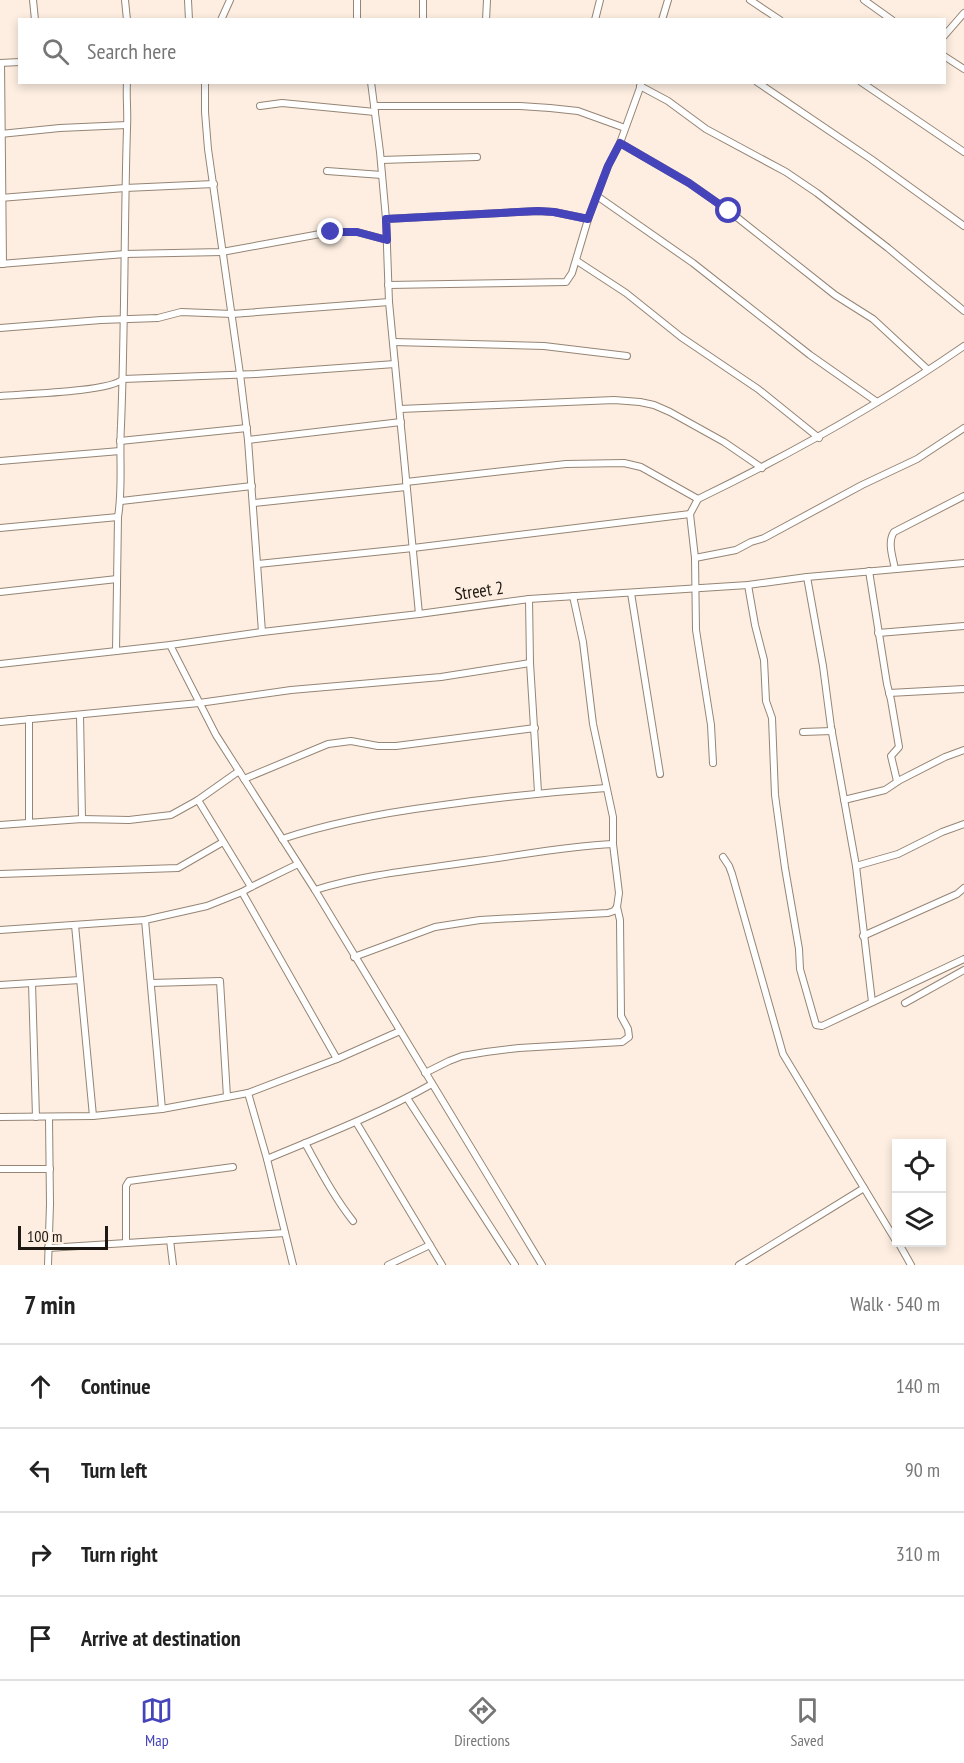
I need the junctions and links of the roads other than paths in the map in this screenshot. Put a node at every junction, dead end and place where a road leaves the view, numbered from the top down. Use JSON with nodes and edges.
{"nodes":[{"id":1,"x":33,"y":0,"type":"edge"},
{"id":2,"x":125,"y":0,"type":"edge"},
{"id":3,"x":188,"y":0,"type":"edge"},
{"id":4,"x":230,"y":0,"type":"edge"},
{"id":5,"x":357,"y":0,"type":"edge"},
{"id":6,"x":423,"y":0,"type":"edge"},
{"id":7,"x":487,"y":0,"type":"edge"},
{"id":8,"x":600,"y":0,"type":"edge"},
{"id":9,"x":668,"y":0,"type":"edge"},
{"id":10,"x":750,"y":0,"type":"edge"},
{"id":11,"x":864,"y":0,"type":"edge"},
{"id":12,"x":964,"y":13,"type":"edge"},
{"id":13,"x":35,"y":18,"type":"edge"},
{"id":14,"x":127,"y":18,"type":"edge"},
{"id":15,"x":189,"y":18,"type":"edge"},
{"id":16,"x":222,"y":18,"type":"edge"},
{"id":17,"x":357,"y":18,"type":"edge"},
{"id":18,"x":423,"y":18,"type":"edge"},
{"id":19,"x":486,"y":18,"type":"edge"},
{"id":20,"x":596,"y":18,"type":"edge"},
{"id":21,"x":663,"y":18,"type":"edge"},
{"id":22,"x":777,"y":18,"type":"edge"},
{"id":23,"x":889,"y":18,"type":"edge"},
{"id":24,"x":946,"y":35,"type":"edge"},
{"id":25,"x":946,"y":57,"type":"edge"},
{"id":26,"x":18,"y":62,"type":"edge"},
{"id":27,"x":0,"y":63,"type":"edge"},
{"id":28,"x":964,"y":69,"type":"edge"},
{"id":29,"x":127,"y":84,"type":"edge"},
{"id":30,"x":205,"y":84,"type":"edge"},
{"id":31,"x":371,"y":84,"type":"edge"},
{"id":32,"x":641,"y":84,"type":"edge"},
{"id":33,"x":760,"y":84,"type":"edge"},
{"id":34,"x":864,"y":84,"type":"edge"},
{"id":35,"x":260,"y":106,"type":"dead end"},
{"id":36,"x":375,"y":109,"type":"junction"},
{"id":37,"x":127,"y":125,"type":"junction"},
{"id":38,"x":625,"y":128,"type":"junction"},
{"id":39,"x":1,"y":134,"type":"edge"},
{"id":40,"x":620,"y":143,"type":"junction"},
{"id":41,"x":964,"y":152,"type":"edge"},
{"id":42,"x":477,"y":157,"type":"dead end"},
{"id":43,"x":381,"y":160,"type":"junction"},
{"id":44,"x":327,"y":171,"type":"dead end"},
{"id":45,"x":382,"y":176,"type":"junction"},
{"id":46,"x":214,"y":184,"type":"junction"},
{"id":47,"x":125,"y":188,"type":"junction"},
{"id":48,"x":597,"y":196,"type":"junction"},
{"id":49,"x":1,"y":198,"type":"edge"},
{"id":50,"x":386,"y":219,"type":"junction"},
{"id":51,"x":588,"y":219,"type":"junction"},
{"id":52,"x":964,"y":226,"type":"edge"},
{"id":53,"x":387,"y":240,"type":"junction"},
{"id":54,"x":222,"y":252,"type":"junction"},
{"id":55,"x":125,"y":254,"type":"junction"},
{"id":56,"x":577,"y":261,"type":"junction"},
{"id":57,"x":2,"y":264,"type":"edge"},
{"id":58,"x":388,"y":285,"type":"junction"},
{"id":59,"x":389,"y":302,"type":"junction"},
{"id":60,"x":964,"y":311,"type":"edge"},
{"id":61,"x":232,"y":314,"type":"junction"},
{"id":62,"x":123,"y":319,"type":"junction"},
{"id":63,"x":0,"y":328,"type":"edge"},
{"id":64,"x":393,"y":342,"type":"junction"},
{"id":65,"x":964,"y":346,"type":"edge"},
{"id":66,"x":627,"y":356,"type":"dead end"},
{"id":67,"x":395,"y":364,"type":"junction"},
{"id":68,"x":927,"y":369,"type":"junction"},
{"id":69,"x":240,"y":374,"type":"junction"},
{"id":70,"x":123,"y":379,"type":"junction"},
{"id":71,"x":0,"y":396,"type":"edge"},
{"id":72,"x":877,"y":402,"type":"junction"},
{"id":73,"x":400,"y":409,"type":"junction"},
{"id":74,"x":401,"y":422,"type":"junction"},
{"id":75,"x":247,"y":428,"type":"junction"},
{"id":76,"x":964,"y":428,"type":"edge"},
{"id":77,"x":819,"y":438,"type":"junction"},
{"id":78,"x":248,"y":440,"type":"junction"},
{"id":79,"x":120,"y":441,"type":"junction"},
{"id":80,"x":120,"y":451,"type":"junction"},
{"id":81,"x":0,"y":461,"type":"edge"},
{"id":82,"x":762,"y":468,"type":"junction"},
{"id":83,"x":406,"y":484,"type":"junction"},
{"id":84,"x":252,"y":486,"type":"junction"},
{"id":85,"x":964,"y":496,"type":"edge"},
{"id":86,"x":698,"y":499,"type":"junction"},
{"id":87,"x":121,"y":501,"type":"junction"},
{"id":88,"x":254,"y":503,"type":"junction"},
{"id":89,"x":690,"y":514,"type":"junction"},
{"id":90,"x":118,"y":517,"type":"junction"},
{"id":91,"x":0,"y":528,"type":"edge"},
{"id":92,"x":412,"y":548,"type":"junction"},
{"id":93,"x":695,"y":558,"type":"junction"},
{"id":94,"x":964,"y":563,"type":"edge"},
{"id":95,"x":258,"y":564,"type":"junction"},
{"id":96,"x":895,"y":569,"type":"junction"},
{"id":97,"x":869,"y":571,"type":"junction"},
{"id":98,"x":807,"y":577,"type":"junction"},
{"id":99,"x":117,"y":579,"type":"junction"},
{"id":100,"x":748,"y":585,"type":"junction"},
{"id":101,"x":694,"y":589,"type":"junction"},
{"id":102,"x":0,"y":592,"type":"edge"},
{"id":103,"x":631,"y":592,"type":"junction"},
{"id":104,"x":573,"y":596,"type":"junction"},
{"id":105,"x":529,"y":599,"type":"junction"},
{"id":106,"x":419,"y":614,"type":"junction"},
{"id":107,"x":964,"y":626,"type":"edge"},
{"id":108,"x":262,"y":632,"type":"junction"},
{"id":109,"x":878,"y":633,"type":"junction"},
{"id":110,"x":170,"y":645,"type":"junction"},
{"id":111,"x":116,"y":651,"type":"junction"},
{"id":112,"x":530,"y":663,"type":"junction"},
{"id":113,"x":0,"y":664,"type":"edge"},
{"id":114,"x":964,"y":689,"type":"edge"},
{"id":115,"x":889,"y":693,"type":"junction"},
{"id":116,"x":199,"y":703,"type":"junction"},
{"id":117,"x":80,"y":715,"type":"junction"},
{"id":118,"x":29,"y":719,"type":"junction"},
{"id":119,"x":0,"y":722,"type":"edge"},
{"id":120,"x":535,"y":728,"type":"junction"},
{"id":121,"x":803,"y":732,"type":"dead end"},
{"id":122,"x":832,"y":732,"type":"junction"},
{"id":123,"x":964,"y":750,"type":"edge"},
{"id":124,"x":713,"y":763,"type":"dead end"},
{"id":125,"x":239,"y":771,"type":"junction"},
{"id":126,"x":660,"y":774,"type":"dead end"},
{"id":127,"x":244,"y":779,"type":"junction"},
{"id":128,"x":897,"y":781,"type":"junction"},
{"id":129,"x":606,"y":788,"type":"junction"},
{"id":130,"x":538,"y":792,"type":"junction"},
{"id":131,"x":198,"y":800,"type":"junction"},
{"id":132,"x":844,"y":800,"type":"junction"},
{"id":133,"x":82,"y":819,"type":"junction"},
{"id":134,"x":29,"y":822,"type":"junction"},
{"id":135,"x":964,"y":824,"type":"edge"},
{"id":136,"x":0,"y":825,"type":"edge"},
{"id":137,"x":282,"y":838,"type":"junction"},
{"id":138,"x":223,"y":842,"type":"junction"},
{"id":139,"x":613,"y":844,"type":"junction"},
{"id":140,"x":723,"y":857,"type":"dead end"},
{"id":141,"x":298,"y":864,"type":"junction"},
{"id":142,"x":856,"y":866,"type":"junction"},
{"id":143,"x":0,"y":874,"type":"edge"},
{"id":144,"x":251,"y":887,"type":"junction"},
{"id":145,"x":964,"y":888,"type":"edge"},
{"id":146,"x":315,"y":890,"type":"junction"},
{"id":147,"x":242,"y":892,"type":"junction"},
{"id":148,"x":617,"y":907,"type":"junction"},
{"id":149,"x":145,"y":920,"type":"junction"},
{"id":150,"x":75,"y":925,"type":"junction"},
{"id":151,"x":0,"y":930,"type":"edge"},
{"id":152,"x":863,"y":936,"type":"junction"},
{"id":153,"x":354,"y":957,"type":"junction"},
{"id":154,"x":964,"y":959,"type":"edge"},
{"id":155,"x":964,"y":970,"type":"edge"},
{"id":156,"x":80,"y":980,"type":"junction"},
{"id":157,"x":150,"y":983,"type":"junction"},
{"id":158,"x":32,"y":984,"type":"junction"},
{"id":159,"x":0,"y":985,"type":"edge"},
{"id":160,"x":872,"y":1002,"type":"junction"},
{"id":161,"x":905,"y":1003,"type":"dead end"},
{"id":162,"x":400,"y":1031,"type":"junction"},
{"id":163,"x":337,"y":1059,"type":"junction"},
{"id":164,"x":425,"y":1073,"type":"junction"},
{"id":165,"x":432,"y":1084,"type":"junction"},
{"id":166,"x":248,"y":1093,"type":"junction"},
{"id":167,"x":227,"y":1097,"type":"junction"},
{"id":168,"x":407,"y":1098,"type":"junction"},
{"id":169,"x":162,"y":1109,"type":"junction"},
{"id":170,"x":93,"y":1116,"type":"junction"},
{"id":171,"x":36,"y":1117,"type":"junction"},
{"id":172,"x":0,"y":1118,"type":"edge"},
{"id":173,"x":49,"y":1118,"type":"junction"},
{"id":174,"x":356,"y":1122,"type":"junction"},
{"id":175,"x":305,"y":1143,"type":"junction"},
{"id":176,"x":267,"y":1159,"type":"junction"},
{"id":177,"x":233,"y":1167,"type":"dead end"},
{"id":178,"x":0,"y":1169,"type":"edge"},
{"id":179,"x":50,"y":1169,"type":"junction"},
{"id":180,"x":864,"y":1188,"type":"junction"},
{"id":181,"x":354,"y":1221,"type":"dead end"},
{"id":182,"x":285,"y":1233,"type":"junction"},
{"id":183,"x":892,"y":1234,"type":"edge"},
{"id":184,"x":170,"y":1240,"type":"junction"},
{"id":185,"x":126,"y":1243,"type":"junction"},
{"id":186,"x":430,"y":1245,"type":"junction"},
{"id":187,"x":900,"y":1247,"type":"edge"},
{"id":188,"x":48,"y":1248,"type":"junction"},
{"id":189,"x":742,"y":1264,"type":"edge"},
{"id":190,"x":48,"y":1265,"type":"edge"},
{"id":191,"x":173,"y":1265,"type":"edge"},
{"id":192,"x":293,"y":1265,"type":"edge"},
{"id":193,"x":388,"y":1265,"type":"edge"},
{"id":194,"x":442,"y":1265,"type":"edge"},
{"id":195,"x":514,"y":1265,"type":"edge"},
{"id":196,"x":542,"y":1265,"type":"edge"},
{"id":197,"x":911,"y":1265,"type":"edge"}],
"edges":[{"from":1,"to":13,"type":"street"},
{"from":2,"to":14,"type":"street"},
{"from":3,"to":15,"type":"street"},
{"from":4,"to":16,"type":"street"},
{"from":5,"to":17,"type":"street"},
{"from":6,"to":18,"type":"street"},
{"from":7,"to":19,"type":"street"},
{"from":8,"to":20,"type":"street"},
{"from":9,"to":21,"type":"street"},
{"from":10,"to":22,"type":"street"},
{"from":11,"to":23,"type":"street"},
{"from":12,"to":24,"type":"street"},
{"from":25,"to":28,"type":"street"},
{"from":26,"to":27,"type":"street"},
{"from":27,"to":39,"type":"street"},
{"from":29,"to":37,"type":"street"},
{"from":30,"to":46,"type":"street"},
{"from":31,"to":36,"type":"street"},
{"from":32,"to":38,"type":"street"},
{"from":32,"to":60,"type":"street"},
{"from":33,"to":52,"type":"street"},
{"from":34,"to":41,"type":"street"},
{"from":35,"to":36,"type":"street"},
{"from":36,"to":38,"type":"street"},
{"from":36,"to":43,"type":"street"},
{"from":37,"to":39,"type":"street"},
{"from":37,"to":47,"type":"street"},
{"from":38,"to":40,"type":"street"},
{"from":39,"to":49,"type":"street"},
{"from":40,"to":48,"type":"street"},
{"from":40,"to":68,"type":"street"},
{"from":42,"to":43,"type":"street"},
{"from":43,"to":45,"type":"street"},
{"from":44,"to":45,"type":"street"},
{"from":45,"to":50,"type":"street"},
{"from":46,"to":47,"type":"street"},
{"from":46,"to":54,"type":"street"},
{"from":47,"to":49,"type":"street"},
{"from":47,"to":55,"type":"street"},
{"from":48,"to":51,"type":"street"},
{"from":48,"to":72,"type":"street"},
{"from":49,"to":57,"type":"street"},
{"from":50,"to":51,"type":"street"},
{"from":50,"to":53,"type":"street"},
{"from":51,"to":56,"type":"street"},
{"from":53,"to":54,"type":"street"},
{"from":53,"to":58,"type":"street"},
{"from":54,"to":55,"type":"street"},
{"from":54,"to":61,"type":"street"},
{"from":55,"to":57,"type":"street"},
{"from":55,"to":62,"type":"street"},
{"from":56,"to":58,"type":"street"},
{"from":56,"to":77,"type":"street"},
{"from":58,"to":59,"type":"street"},
{"from":59,"to":61,"type":"street"},
{"from":59,"to":64,"type":"street"},
{"from":61,"to":62,"type":"street"},
{"from":61,"to":69,"type":"street"},
{"from":62,"to":63,"type":"street"},
{"from":62,"to":70,"type":"street"},
{"from":64,"to":66,"type":"street"},
{"from":64,"to":67,"type":"street"},
{"from":65,"to":68,"type":"street"},
{"from":67,"to":69,"type":"street"},
{"from":67,"to":73,"type":"street"},
{"from":68,"to":72,"type":"street"},
{"from":69,"to":70,"type":"street"},
{"from":69,"to":75,"type":"street"},
{"from":70,"to":71,"type":"street"},
{"from":70,"to":79,"type":"street"},
{"from":72,"to":77,"type":"street"},
{"from":73,"to":74,"type":"street"},
{"from":73,"to":82,"type":"street"},
{"from":74,"to":78,"type":"street"},
{"from":74,"to":83,"type":"street"},
{"from":75,"to":78,"type":"street"},
{"from":75,"to":79,"type":"street"},
{"from":76,"to":93,"type":"street"},
{"from":77,"to":82,"type":"street"},
{"from":78,"to":84,"type":"street"},
{"from":79,"to":80,"type":"street"},
{"from":80,"to":81,"type":"street"},
{"from":80,"to":87,"type":"street"},
{"from":82,"to":86,"type":"street"},
{"from":83,"to":86,"type":"street"},
{"from":83,"to":88,"type":"street"},
{"from":83,"to":92,"type":"street"},
{"from":84,"to":87,"type":"street"},
{"from":84,"to":88,"type":"street"},
{"from":85,"to":96,"type":"street"},
{"from":86,"to":89,"type":"street"},
{"from":87,"to":90,"type":"street"},
{"from":88,"to":95,"type":"street"},
{"from":89,"to":92,"type":"street"},
{"from":89,"to":93,"type":"street"},
{"from":90,"to":91,"type":"street"},
{"from":90,"to":99,"type":"street"},
{"from":92,"to":95,"type":"street"},
{"from":92,"to":106,"type":"street"},
{"from":93,"to":101,"type":"street"},
{"from":94,"to":96,"type":"street","name":"Street 2"},
{"from":95,"to":108,"type":"street"},
{"from":96,"to":97,"type":"street","name":"Street 2"},
{"from":97,"to":98,"type":"street","name":"Street 2"},
{"from":97,"to":109,"type":"street"},
{"from":98,"to":100,"type":"street","name":"Street 2"},
{"from":98,"to":122,"type":"street"},
{"from":99,"to":102,"type":"street"},
{"from":99,"to":111,"type":"street"},
{"from":100,"to":101,"type":"street","name":"Street 2"},
{"from":100,"to":160,"type":"street"},
{"from":101,"to":103,"type":"street","name":"Street 2"},
{"from":101,"to":124,"type":"street"},
{"from":103,"to":104,"type":"street","name":"Street 2"},
{"from":103,"to":126,"type":"street"},
{"from":104,"to":105,"type":"street","name":"Street 2"},
{"from":104,"to":129,"type":"street"},
{"from":105,"to":106,"type":"street","name":"Street 2"},
{"from":105,"to":112,"type":"street"},
{"from":106,"to":108,"type":"street","name":"Street 2"},
{"from":107,"to":109,"type":"street"},
{"from":108,"to":110,"type":"street","name":"Street 2"},
{"from":109,"to":115,"type":"street"},
{"from":110,"to":111,"type":"street","name":"Street 2"},
{"from":110,"to":116,"type":"street"},
{"from":111,"to":113,"type":"street","name":"Street 2"},
{"from":112,"to":116,"type":"street"},
{"from":112,"to":120,"type":"street"},
{"from":114,"to":115,"type":"street"},
{"from":115,"to":128,"type":"street"},
{"from":116,"to":117,"type":"street"},
{"from":116,"to":125,"type":"street"},
{"from":117,"to":118,"type":"street"},
{"from":117,"to":133,"type":"street"},
{"from":118,"to":119,"type":"street"},
{"from":118,"to":134,"type":"street"},
{"from":120,"to":127,"type":"street"},
{"from":120,"to":130,"type":"street"},
{"from":121,"to":122,"type":"street"},
{"from":122,"to":132,"type":"street"},
{"from":123,"to":128,"type":"street"},
{"from":125,"to":127,"type":"street"},
{"from":125,"to":131,"type":"street"},
{"from":127,"to":137,"type":"street"},
{"from":128,"to":132,"type":"street"},
{"from":129,"to":130,"type":"street"},
{"from":129,"to":139,"type":"street"},
{"from":130,"to":137,"type":"street"},
{"from":131,"to":133,"type":"street"},
{"from":131,"to":138,"type":"street"},
{"from":132,"to":142,"type":"street"},
{"from":133,"to":134,"type":"street"},
{"from":134,"to":136,"type":"street"},
{"from":135,"to":142,"type":"street"},
{"from":137,"to":141,"type":"street"},
{"from":138,"to":143,"type":"street"},
{"from":138,"to":144,"type":"street"},
{"from":139,"to":146,"type":"street"},
{"from":139,"to":148,"type":"street"},
{"from":140,"to":180,"type":"street"},
{"from":141,"to":144,"type":"street"},
{"from":141,"to":146,"type":"street"},
{"from":142,"to":152,"type":"street"},
{"from":144,"to":147,"type":"street"},
{"from":145,"to":152,"type":"street"},
{"from":146,"to":153,"type":"street"},
{"from":147,"to":149,"type":"street"},
{"from":147,"to":163,"type":"street"},
{"from":148,"to":153,"type":"street"},
{"from":148,"to":164,"type":"street"},
{"from":149,"to":150,"type":"street"},
{"from":149,"to":157,"type":"street"},
{"from":150,"to":151,"type":"street"},
{"from":150,"to":156,"type":"street"},
{"from":152,"to":160,"type":"street"},
{"from":153,"to":162,"type":"street"},
{"from":154,"to":160,"type":"street"},
{"from":155,"to":161,"type":"street"},
{"from":156,"to":158,"type":"street"},
{"from":156,"to":170,"type":"street"},
{"from":157,"to":167,"type":"street"},
{"from":157,"to":169,"type":"street"},
{"from":158,"to":159,"type":"street"},
{"from":158,"to":171,"type":"street"},
{"from":162,"to":163,"type":"street"},
{"from":162,"to":164,"type":"street"},
{"from":163,"to":166,"type":"street"},
{"from":164,"to":165,"type":"street"},
{"from":165,"to":168,"type":"street"},
{"from":165,"to":196,"type":"street"},
{"from":166,"to":167,"type":"street"},
{"from":166,"to":176,"type":"street"},
{"from":167,"to":169,"type":"street"},
{"from":168,"to":174,"type":"street"},
{"from":168,"to":195,"type":"street"},
{"from":169,"to":170,"type":"street"},
{"from":170,"to":173,"type":"street"},
{"from":171,"to":172,"type":"street"},
{"from":171,"to":173,"type":"street"},
{"from":173,"to":179,"type":"street"},
{"from":174,"to":175,"type":"street"},
{"from":174,"to":186,"type":"street"},
{"from":175,"to":176,"type":"street"},
{"from":175,"to":181,"type":"street"},
{"from":176,"to":182,"type":"street"},
{"from":177,"to":185,"type":"street"},
{"from":178,"to":179,"type":"street"},
{"from":179,"to":188,"type":"street"},
{"from":180,"to":183,"type":"street"},
{"from":180,"to":189,"type":"street"},
{"from":182,"to":184,"type":"street"},
{"from":182,"to":192,"type":"street"},
{"from":184,"to":185,"type":"street"},
{"from":184,"to":191,"type":"street"},
{"from":185,"to":188,"type":"street"},
{"from":186,"to":193,"type":"street"},
{"from":186,"to":194,"type":"street"},
{"from":187,"to":197,"type":"street"},
{"from":188,"to":190,"type":"street"}]}
